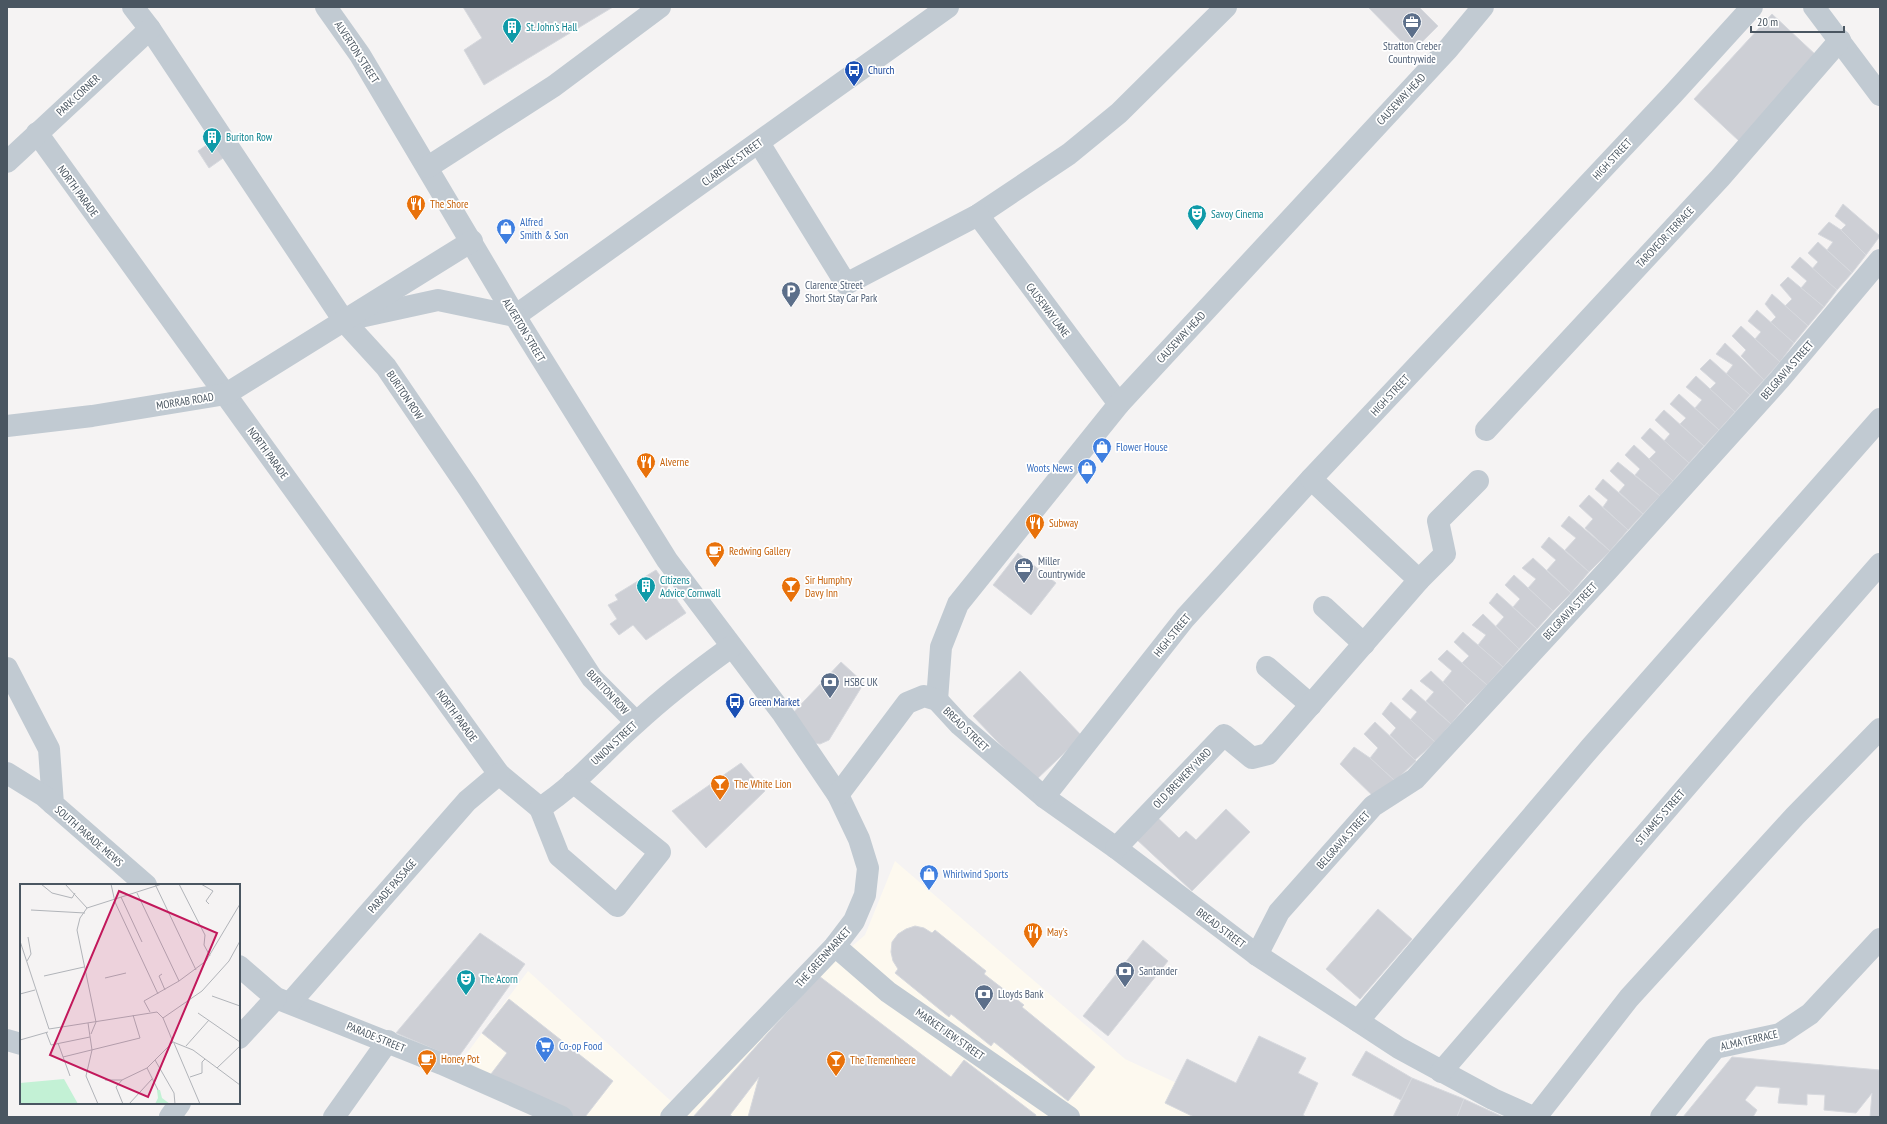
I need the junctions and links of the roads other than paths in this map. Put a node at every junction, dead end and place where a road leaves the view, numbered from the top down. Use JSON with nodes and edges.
{"nodes":[{"id":1,"x":133,"y":7,"type":"edge"},
{"id":2,"x":326,"y":7,"type":"edge"},
{"id":3,"x":660,"y":7,"type":"edge"},
{"id":4,"x":948,"y":7,"type":"edge"},
{"id":5,"x":1226,"y":7,"type":"edge"},
{"id":6,"x":1483,"y":7,"type":"edge"},
{"id":7,"x":1752,"y":7,"type":"edge"},
{"id":8,"x":1814,"y":7,"type":"edge"},
{"id":9,"x":150,"y":29,"type":"junction"},
{"id":10,"x":1840,"y":40,"type":"junction"},
{"id":11,"x":1880,"y":95,"type":"edge"},
{"id":12,"x":37,"y":133,"type":"junction"},
{"id":13,"x":759,"y":143,"type":"junction"},
{"id":14,"x":7,"y":162,"type":"edge"},
{"id":15,"x":428,"y":167,"type":"junction"},
{"id":16,"x":978,"y":215,"type":"junction"},
{"id":17,"x":472,"y":241,"type":"junction"},
{"id":18,"x":1880,"y":260,"type":"edge"},
{"id":19,"x":516,"y":316,"type":"junction"},
{"id":20,"x":344,"y":321,"type":"junction"},
{"id":21,"x":226,"y":394,"type":"junction"},
{"id":22,"x":1119,"y":404,"type":"junction"},
{"id":23,"x":1880,"y":419,"type":"edge"},
{"id":24,"x":7,"y":426,"type":"edge"},
{"id":25,"x":1486,"y":430,"type":"dead end"},
{"id":26,"x":1311,"y":479,"type":"junction"},
{"id":27,"x":1478,"y":481,"type":"dead end"},
{"id":28,"x":1880,"y":564,"type":"edge"},
{"id":29,"x":1419,"y":580,"type":"junction"},
{"id":30,"x":1324,"y":607,"type":"dead end"},
{"id":31,"x":1364,"y":644,"type":"junction"},
{"id":32,"x":732,"y":647,"type":"junction"},
{"id":33,"x":1267,"y":667,"type":"dead end"},
{"id":34,"x":7,"y":668,"type":"edge"},
{"id":35,"x":937,"y":700,"type":"junction"},
{"id":36,"x":1311,"y":705,"type":"junction"},
{"id":37,"x":636,"y":722,"type":"junction"},
{"id":38,"x":1880,"y":729,"type":"edge"},
{"id":39,"x":7,"y":773,"type":"edge"},
{"id":40,"x":499,"y":774,"type":"junction"},
{"id":41,"x":573,"y":782,"type":"junction"},
{"id":42,"x":838,"y":795,"type":"junction"},
{"id":43,"x":1044,"y":797,"type":"junction"},
{"id":44,"x":53,"y":804,"type":"junction"},
{"id":45,"x":540,"y":808,"type":"junction"},
{"id":46,"x":1116,"y":848,"type":"junction"},
{"id":47,"x":145,"y":884,"type":"edge"},
{"id":48,"x":1880,"y":938,"type":"edge"},
{"id":49,"x":835,"y":946,"type":"junction"},
{"id":50,"x":1257,"y":955,"type":"junction"},
{"id":51,"x":240,"y":967,"type":"edge"},
{"id":52,"x":283,"y":1001,"type":"junction"},
{"id":53,"x":1358,"y":1021,"type":"junction"},
{"id":54,"x":240,"y":1037,"type":"edge"},
{"id":55,"x":7,"y":1040,"type":"edge"},
{"id":56,"x":388,"y":1041,"type":"junction"},
{"id":57,"x":20,"y":1044,"type":"edge"},
{"id":58,"x":1441,"y":1072,"type":"junction"},
{"id":59,"x":179,"y":1104,"type":"edge"},
{"id":60,"x":170,"y":1117,"type":"edge"},
{"id":61,"x":334,"y":1117,"type":"edge"},
{"id":62,"x":562,"y":1117,"type":"edge"},
{"id":63,"x":671,"y":1117,"type":"edge"},
{"id":64,"x":1069,"y":1117,"type":"edge"},
{"id":65,"x":1534,"y":1117,"type":"edge"},
{"id":66,"x":1661,"y":1117,"type":"edge"}],
"edges":[{"from":1,"to":9,"type":"street","name":"BURITON ROW"},
{"from":2,"to":15,"type":"street","name":"ALVERTON STREET"},
{"from":3,"to":15,"type":"street"},
{"from":4,"to":13,"type":"street","name":"CLARENCE STREET"},
{"from":5,"to":16,"type":"street"},
{"from":6,"to":22,"type":"street","name":"CAUSEWAY HEAD"},
{"from":7,"to":26,"type":"street","name":"HIGH STREET"},
{"from":8,"to":10,"type":"street"},
{"from":9,"to":12,"type":"street","name":"PARK CORNER"},
{"from":9,"to":20,"type":"street","name":"BURITON ROW"},
{"from":10,"to":11,"type":"street"},
{"from":10,"to":25,"type":"street","name":"TAROVEOR TERRACE"},
{"from":12,"to":14,"type":"street","name":"PARK CORNER"},
{"from":12,"to":21,"type":"street","name":"NORTH PARADE"},
{"from":13,"to":16,"type":"street"},
{"from":13,"to":19,"type":"street","name":"CLARENCE STREET"},
{"from":15,"to":17,"type":"street","name":"ALVERTON STREET"},
{"from":16,"to":22,"type":"street","name":"CAUSEWAY LANE"},
{"from":17,"to":19,"type":"street","name":"ALVERTON STREET"},
{"from":17,"to":20,"type":"street","name":"MORRAB ROAD"},
{"from":18,"to":50,"type":"street","name":"BELGRAVIA STREET"},
{"from":19,"to":20,"type":"street","name":"MORRAB ROAD"},
{"from":19,"to":32,"type":"street","name":"ALVERTON STREET"},
{"from":20,"to":21,"type":"street","name":"MORRAB ROAD"},
{"from":20,"to":37,"type":"street","name":"BURITON ROW"},
{"from":21,"to":24,"type":"street","name":"MORRAB ROAD"},
{"from":21,"to":40,"type":"street","name":"NORTH PARADE"},
{"from":22,"to":35,"type":"street","name":"CAUSEWAY HEAD"},
{"from":23,"to":53,"type":"street"},
{"from":26,"to":29,"type":"street"},
{"from":26,"to":43,"type":"street","name":"HIGH STREET"},
{"from":27,"to":29,"type":"street"},
{"from":28,"to":58,"type":"street","name":"ST JAMES' STREET"},
{"from":29,"to":31,"type":"street"},
{"from":30,"to":31,"type":"street"},
{"from":31,"to":36,"type":"street"},
{"from":32,"to":37,"type":"street","name":"UNION STREET"},
{"from":32,"to":42,"type":"street","name":"THE GREENMARKET"},
{"from":33,"to":36,"type":"street"},
{"from":34,"to":44,"type":"street","name":"SOUTH PARADE MEWS"},
{"from":35,"to":42,"type":"street"},
{"from":35,"to":43,"type":"street","name":"BREAD STREET"},
{"from":36,"to":46,"type":"street","name":"OLD BREWERY YARD"},
{"from":37,"to":41,"type":"street","name":"UNION STREET"},
{"from":38,"to":65,"type":"street"},
{"from":39,"to":44,"type":"street"},
{"from":40,"to":45,"type":"street"},
{"from":40,"to":52,"type":"street","name":"PARADE PASSAGE"},
{"from":41,"to":45,"type":"street","name":"UNION STREET"},
{"from":41,"to":45,"type":"street"},
{"from":42,"to":49,"type":"street","name":"THE GREENMARKET"},
{"from":43,"to":46,"type":"street","name":"BREAD STREET"},
{"from":44,"to":47,"type":"street","name":"SOUTH PARADE MEWS"},
{"from":46,"to":50,"type":"street","name":"BREAD STREET"},
{"from":48,"to":66,"type":"street","name":"ALMA TERRACE"},
{"from":49,"to":63,"type":"street","name":"THE GREENMARKET"},
{"from":49,"to":64,"type":"street","name":"MARKET JEW STREET"},
{"from":50,"to":53,"type":"street","name":"BREAD STREET"},
{"from":51,"to":52,"type":"street"},
{"from":52,"to":54,"type":"street","name":"PARADE PASSAGE"},
{"from":52,"to":56,"type":"street","name":"PARADE STREET"},
{"from":53,"to":58,"type":"street","name":"BREAD STREET"},
{"from":55,"to":57,"type":"street"},
{"from":56,"to":61,"type":"street"},
{"from":56,"to":62,"type":"street","name":"PARADE STREET"},
{"from":58,"to":65,"type":"street","name":"BREAD STREET"},
{"from":59,"to":60,"type":"street"}]}
